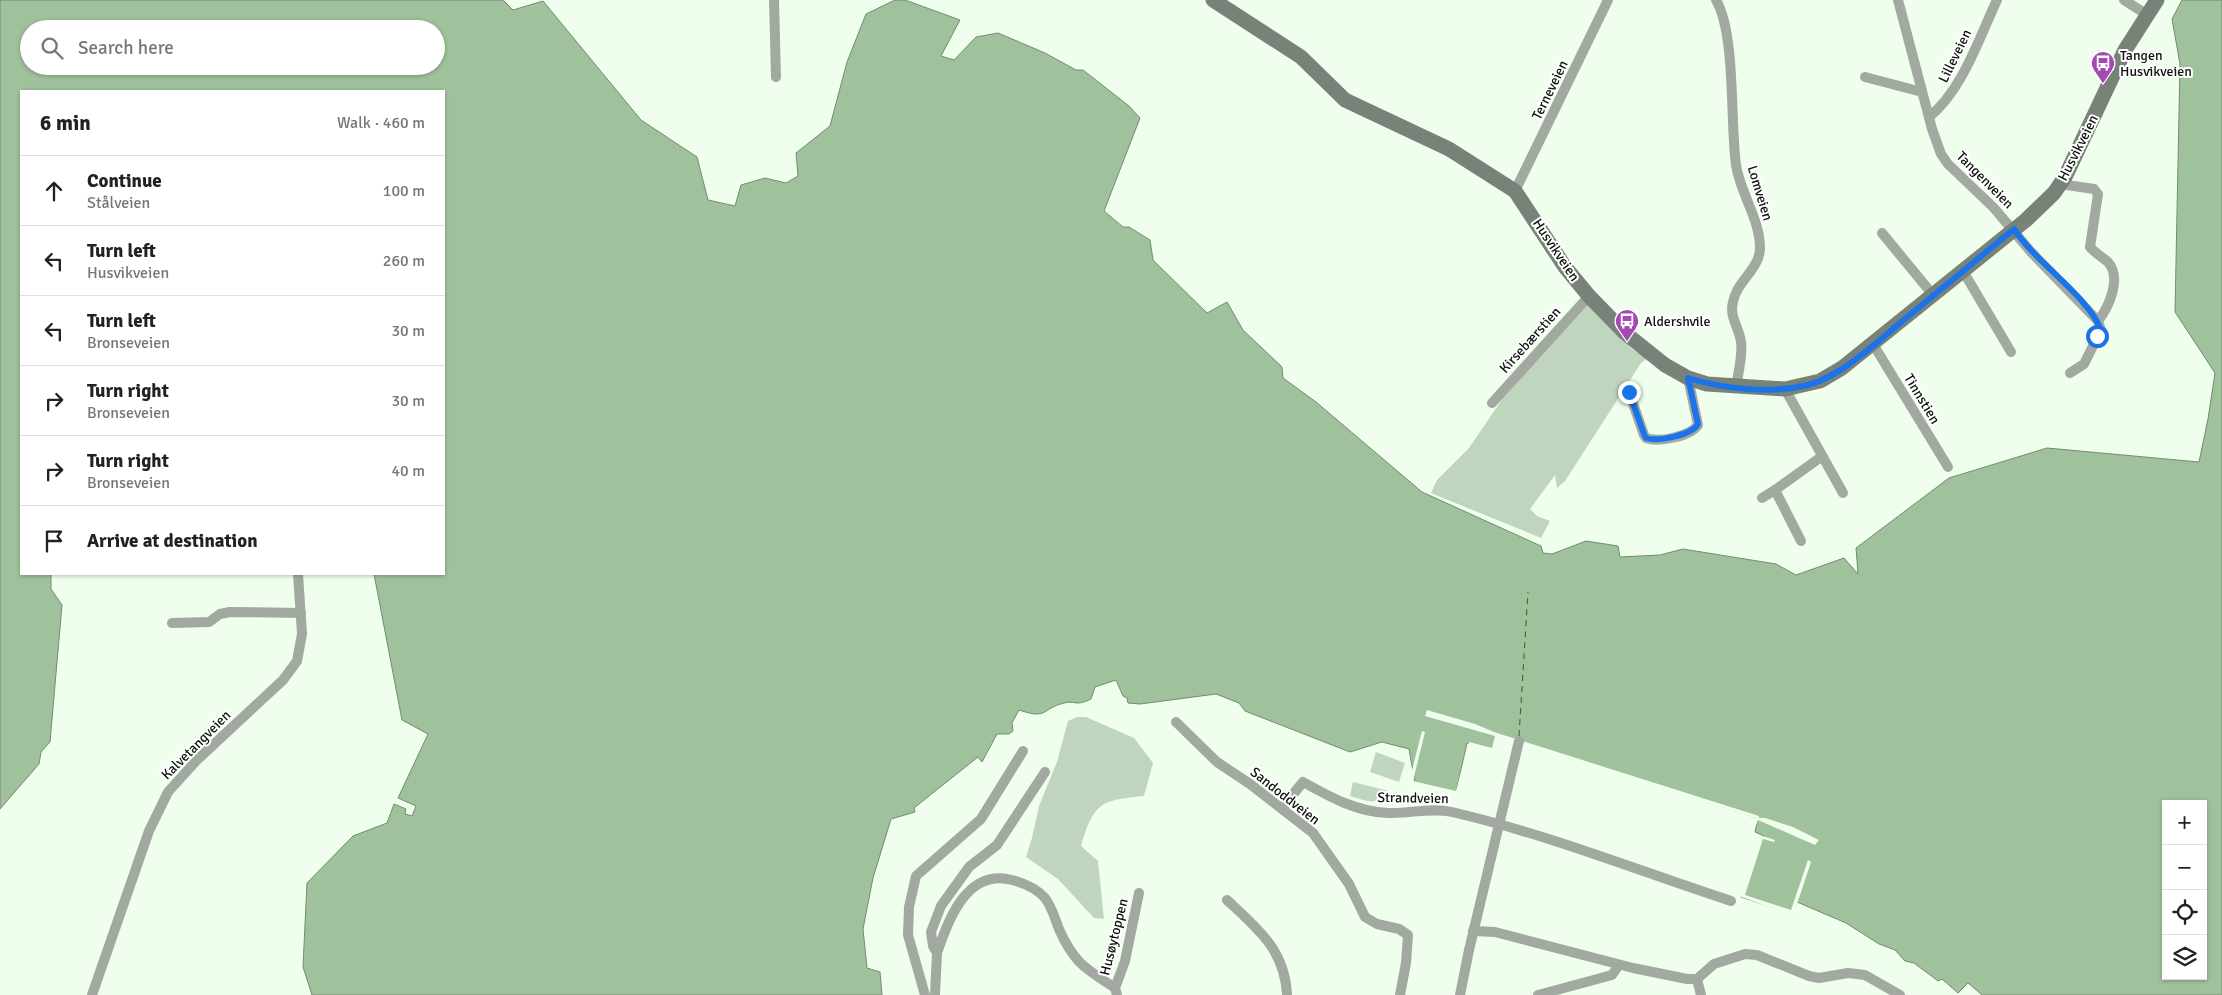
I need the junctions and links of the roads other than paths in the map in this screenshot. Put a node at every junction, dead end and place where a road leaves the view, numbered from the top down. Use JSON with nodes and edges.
{"nodes":[{"id":1,"x":774,"y":0,"type":"edge"},
{"id":2,"x":1213,"y":0,"type":"edge"},
{"id":3,"x":1608,"y":0,"type":"edge"},
{"id":4,"x":1716,"y":0,"type":"edge"},
{"id":5,"x":1898,"y":0,"type":"edge"},
{"id":6,"x":1997,"y":0,"type":"edge"},
{"id":7,"x":2124,"y":0,"type":"edge"},
{"id":8,"x":2157,"y":0,"type":"edge"},
{"id":9,"x":2146,"y":14,"type":"junction"},
{"id":10,"x":1865,"y":77,"type":"dead end"},
{"id":11,"x":776,"y":78,"type":"dead end"},
{"id":12,"x":1922,"y":92,"type":"junction"},
{"id":13,"x":1929,"y":117,"type":"junction"},
{"id":14,"x":2060,"y":184,"type":"junction"},
{"id":15,"x":1515,"y":191,"type":"junction"},
{"id":16,"x":2014,"y":229,"type":"junction"},
{"id":17,"x":1882,"y":233,"type":"dead end"},
{"id":18,"x":1963,"y":272,"type":"junction"},
{"id":19,"x":1934,"y":295,"type":"junction"},
{"id":20,"x":1589,"y":296,"type":"junction"},
{"id":21,"x":2098,"y":321,"type":"junction"},
{"id":22,"x":1873,"y":344,"type":"junction"},
{"id":23,"x":2011,"y":352,"type":"dead end"},
{"id":24,"x":2070,"y":373,"type":"dead end"},
{"id":25,"x":1688,"y":378,"type":"junction"},
{"id":26,"x":1736,"y":387,"type":"junction"},
{"id":27,"x":1785,"y":389,"type":"junction"},
{"id":28,"x":1629,"y":392,"type":"dead end"},
{"id":29,"x":1492,"y":403,"type":"dead end"},
{"id":30,"x":1821,"y":457,"type":"junction"},
{"id":31,"x":1948,"y":467,"type":"dead end"},
{"id":32,"x":1776,"y":490,"type":"junction"},
{"id":33,"x":1843,"y":493,"type":"dead end"},
{"id":34,"x":1762,"y":498,"type":"dead end"},
{"id":35,"x":1801,"y":541,"type":"dead end"},
{"id":36,"x":298,"y":575,"type":"edge"},
{"id":37,"x":301,"y":613,"type":"junction"},
{"id":38,"x":172,"y":623,"type":"dead end"},
{"id":39,"x":1176,"y":722,"type":"dead end"},
{"id":40,"x":1519,"y":741,"type":"dead end"},
{"id":41,"x":1022,"y":751,"type":"dead end"},
{"id":42,"x":1045,"y":772,"type":"dead end"},
{"id":43,"x":1282,"y":808,"type":"junction"},
{"id":44,"x":1500,"y":824,"type":"junction"},
{"id":45,"x":1139,"y":893,"type":"dead end"},
{"id":46,"x":1227,"y":900,"type":"dead end"},
{"id":47,"x":1731,"y":902,"type":"dead end"},
{"id":48,"x":1473,"y":931,"type":"junction"},
{"id":49,"x":937,"y":953,"type":"junction"},
{"id":50,"x":1619,"y":965,"type":"junction"},
{"id":51,"x":1697,"y":979,"type":"junction"},
{"id":52,"x":1116,"y":992,"type":"edge"},
{"id":53,"x":92,"y":995,"type":"edge"},
{"id":54,"x":925,"y":995,"type":"edge"},
{"id":55,"x":935,"y":995,"type":"edge"},
{"id":56,"x":1287,"y":995,"type":"edge"},
{"id":57,"x":1400,"y":995,"type":"edge"},
{"id":58,"x":1460,"y":995,"type":"edge"},
{"id":59,"x":1538,"y":995,"type":"edge"},
{"id":60,"x":1701,"y":995,"type":"edge"},
{"id":61,"x":1900,"y":995,"type":"edge"}],
"edges":[{"from":1,"to":11,"type":"street"},
{"from":2,"to":15,"type":"main road","name":"Husvikveien"},
{"from":3,"to":15,"type":"street","name":"Terneveien"},
{"from":4,"to":26,"type":"street","name":"Lomveien"},
{"from":5,"to":12,"type":"street","name":"Tangenveien"},
{"from":6,"to":13,"type":"street","name":"Lilleveien"},
{"from":7,"to":9,"type":"street"},
{"from":8,"to":9,"type":"main road","name":"Husvikveien"},
{"from":9,"to":14,"type":"main road","name":"Husvikveien"},
{"from":10,"to":12,"type":"street"},
{"from":12,"to":13,"type":"street","name":"Tangenveien"},
{"from":13,"to":16,"type":"street","name":"Tangenveien"},
{"from":14,"to":16,"type":"main road","name":"Husvikveien"},
{"from":14,"to":21,"type":"street"},
{"from":15,"to":20,"type":"main road","name":"Husvikveien"},
{"from":16,"to":18,"type":"main road","name":"Husvikveien"},
{"from":16,"to":21,"type":"street","name":"Tangenveien"},
{"from":17,"to":19,"type":"street"},
{"from":18,"to":19,"type":"main road","name":"Husvikveien"},
{"from":18,"to":23,"type":"street"},
{"from":19,"to":22,"type":"main road","name":"Husvikveien"},
{"from":20,"to":25,"type":"main road","name":"Husvikveien"},
{"from":20,"to":29,"type":"street","name":"Kirsebærstien"},
{"from":21,"to":24,"type":"street"},
{"from":22,"to":27,"type":"main road","name":"Husvikveien"},
{"from":22,"to":31,"type":"street","name":"Tinnstien"},
{"from":25,"to":26,"type":"main road","name":"Husvikveien"},
{"from":25,"to":28,"type":"street"},
{"from":26,"to":27,"type":"main road","name":"Husvikveien"},
{"from":27,"to":30,"type":"street"},
{"from":30,"to":32,"type":"street"},
{"from":30,"to":33,"type":"street"},
{"from":32,"to":34,"type":"street"},
{"from":32,"to":35,"type":"street"},
{"from":36,"to":37,"type":"street","name":"Kalvetangveien"},
{"from":37,"to":38,"type":"street"},
{"from":37,"to":53,"type":"street","name":"Kalvetangveien"},
{"from":39,"to":43,"type":"street","name":"Sandoddveien"},
{"from":40,"to":44,"type":"street"},
{"from":41,"to":54,"type":"street"},
{"from":42,"to":49,"type":"street"},
{"from":43,"to":44,"type":"street","name":"Strandveien"},
{"from":43,"to":57,"type":"street","name":"Sandoddveien"},
{"from":44,"to":47,"type":"street"},
{"from":44,"to":48,"type":"street"},
{"from":45,"to":52,"type":"street","name":"Husøytoppen"},
{"from":46,"to":56,"type":"street"},
{"from":48,"to":50,"type":"street"},
{"from":48,"to":58,"type":"street"},
{"from":49,"to":52,"type":"street","name":"Husøytoppen"},
{"from":49,"to":55,"type":"street"},
{"from":50,"to":51,"type":"street"},
{"from":50,"to":59,"type":"street"},
{"from":51,"to":60,"type":"street"},
{"from":51,"to":61,"type":"street"}]}
